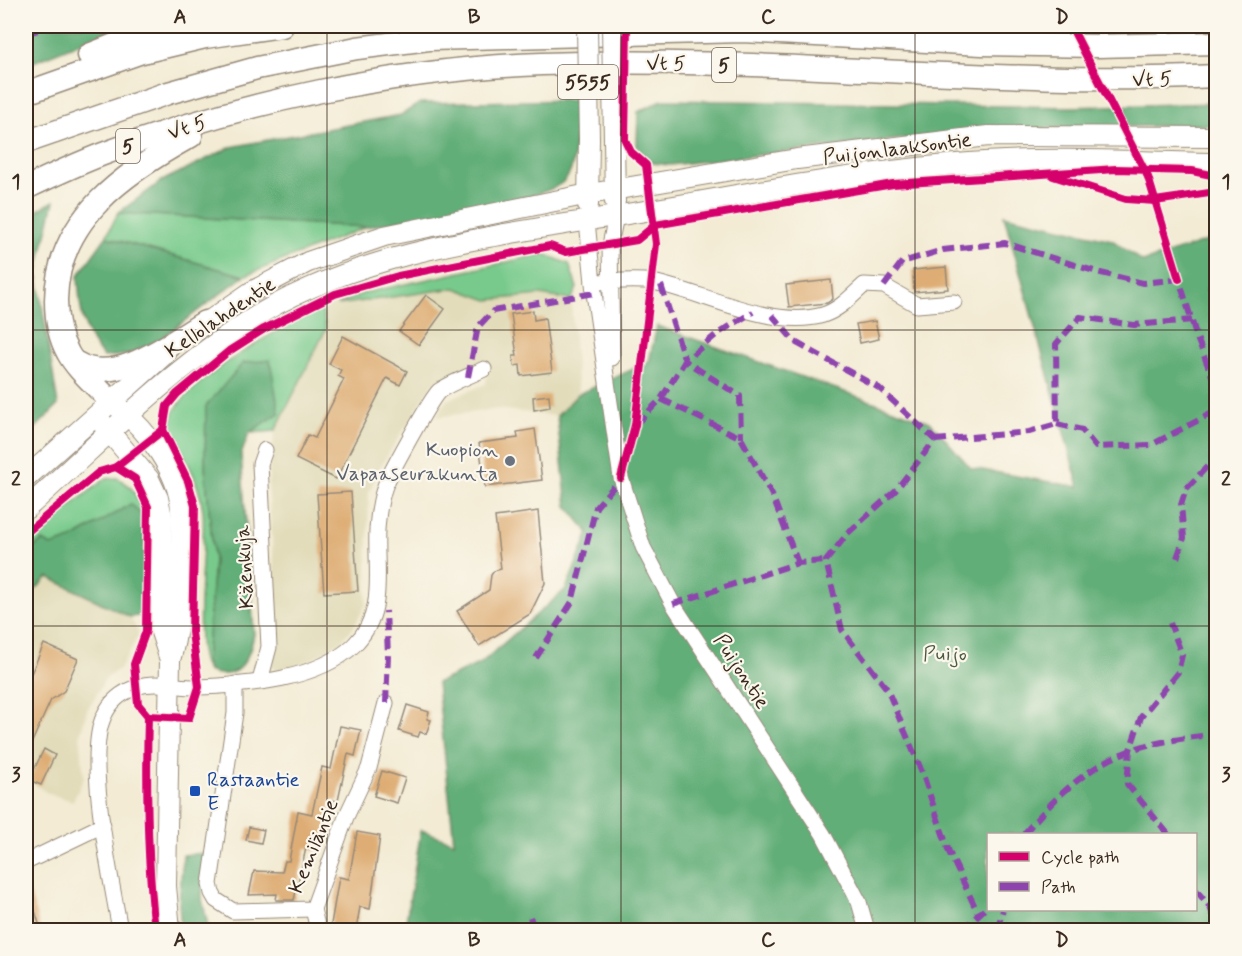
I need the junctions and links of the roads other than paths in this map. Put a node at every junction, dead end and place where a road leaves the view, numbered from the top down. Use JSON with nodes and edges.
{"nodes":[{"id":1,"x":163,"y":26,"type":"edge"},
{"id":2,"x":282,"y":26,"type":"edge"},
{"id":3,"x":587,"y":26,"type":"edge"},
{"id":4,"x":612,"y":26,"type":"edge"},
{"id":5,"x":656,"y":26,"type":"edge"},
{"id":6,"x":743,"y":31,"type":"junction"},
{"id":7,"x":1216,"y":43,"type":"edge"},
{"id":8,"x":1216,"y":76,"type":"edge"},
{"id":9,"x":26,"y":82,"type":"edge"},
{"id":10,"x":26,"y":93,"type":"edge"},
{"id":11,"x":234,"y":112,"type":"junction"},
{"id":12,"x":1216,"y":137,"type":"edge"},
{"id":13,"x":26,"y":142,"type":"edge"},
{"id":14,"x":1216,"y":163,"type":"edge"},
{"id":15,"x":26,"y":188,"type":"edge"},
{"id":16,"x":614,"y":190,"type":"junction"},
{"id":17,"x":589,"y":194,"type":"junction"},
{"id":18,"x":616,"y":216,"type":"junction"},
{"id":19,"x":587,"y":221,"type":"junction"},
{"id":20,"x":593,"y":282,"type":"junction"},
{"id":21,"x":611,"y":282,"type":"junction"},
{"id":22,"x":954,"y":302,"type":"dead end"},
{"id":23,"x":205,"y":322,"type":"junction"},
{"id":24,"x":77,"y":363,"type":"junction"},
{"id":25,"x":484,"y":369,"type":"dead end"},
{"id":26,"x":102,"y":408,"type":"junction"},
{"id":27,"x":128,"y":416,"type":"junction"},
{"id":28,"x":612,"y":421,"type":"junction"},
{"id":29,"x":111,"y":433,"type":"junction"},
{"id":30,"x":265,"y":450,"type":"dead end"},
{"id":31,"x":26,"y":478,"type":"edge"},
{"id":32,"x":26,"y":509,"type":"edge"},
{"id":33,"x":170,"y":660,"type":"junction"},
{"id":34,"x":260,"y":681,"type":"junction"},
{"id":35,"x":235,"y":684,"type":"junction"},
{"id":36,"x":171,"y":686,"type":"junction"},
{"id":37,"x":386,"y":703,"type":"dead end"},
{"id":38,"x":103,"y":825,"type":"junction"},
{"id":39,"x":26,"y":862,"type":"edge"},
{"id":40,"x":313,"y":909,"type":"junction"},
{"id":41,"x":120,"y":930,"type":"edge"},
{"id":42,"x":170,"y":930,"type":"edge"},
{"id":43,"x":318,"y":930,"type":"edge"},
{"id":44,"x":867,"y":930,"type":"edge"}],
"edges":[{"from":1,"to":9,"type":"highway"},
{"from":2,"to":10,"type":"highway"},
{"from":3,"to":17,"type":"main road","number":"5555","bridge":true},
{"from":4,"to":16,"type":"main road","number":"5555","bridge":true},
{"from":5,"to":6,"type":"highway"},
{"from":6,"to":7,"type":"highway","name":"Vt 5","number":"5"},
{"from":6,"to":13,"type":"highway","name":"Vt 5","number":"5"},
{"from":8,"to":11,"type":"highway","name":"Vt 5","number":"5"},
{"from":11,"to":15,"type":"highway","name":"Vt 5","number":"5"},
{"from":11,"to":24,"type":"highway"},
{"from":12,"to":16,"type":"main road","name":"Puijonlaaksontie"},
{"from":14,"to":18,"type":"main road","name":"Puijonlaaksontie"},
{"from":16,"to":17,"type":"main road","name":"Puijonlaaksontie"},
{"from":16,"to":18,"type":"main road","number":"5555"},
{"from":17,"to":19,"type":"main road","number":"5555"},
{"from":17,"to":23,"type":"main road","name":"Kellolahdentie"},
{"from":18,"to":19,"type":"main road","name":"Puijonlaaksontie"},
{"from":18,"to":21,"type":"street","name":"Puijontie","number":"5555"},
{"from":19,"to":20,"type":"street","name":"Puijontie","number":"5555"},
{"from":19,"to":27,"type":"main road","name":"Kellolahdentie"},
{"from":20,"to":21,"type":"street"},
{"from":20,"to":28,"type":"street","name":"Puijontie","number":"5555"},
{"from":21,"to":22,"type":"street"},
{"from":21,"to":28,"type":"street","name":"Puijontie","number":"5555"},
{"from":23,"to":24,"type":"highway"},
{"from":23,"to":26,"type":"main road","name":"Kellolahdentie"},
{"from":24,"to":26,"type":"highway"},
{"from":25,"to":34,"type":"street"},
{"from":26,"to":27,"type":"main road"},
{"from":26,"to":29,"type":"main road"},
{"from":26,"to":31,"type":"main road","name":"Kellolahdentie"},
{"from":27,"to":29,"type":"main road","name":"Kellolahdentie"},
{"from":27,"to":33,"type":"main road"},
{"from":28,"to":44,"type":"street","name":"Puijontie","number":"5555"},
{"from":29,"to":32,"type":"main road","name":"Kellolahdentie"},
{"from":29,"to":33,"type":"main road"},
{"from":30,"to":34,"type":"street","name":"Käenkuja"},
{"from":33,"to":36,"type":"main road"},
{"from":34,"to":35,"type":"street"},
{"from":35,"to":36,"type":"street"},
{"from":35,"to":40,"type":"street","name":"Kemiläntie"},
{"from":36,"to":38,"type":"street"},
{"from":36,"to":42,"type":"main road"},
{"from":37,"to":40,"type":"street","name":"Kemiläntie"},
{"from":38,"to":39,"type":"street"},
{"from":38,"to":41,"type":"street"},
{"from":40,"to":43,"type":"street"}]}
